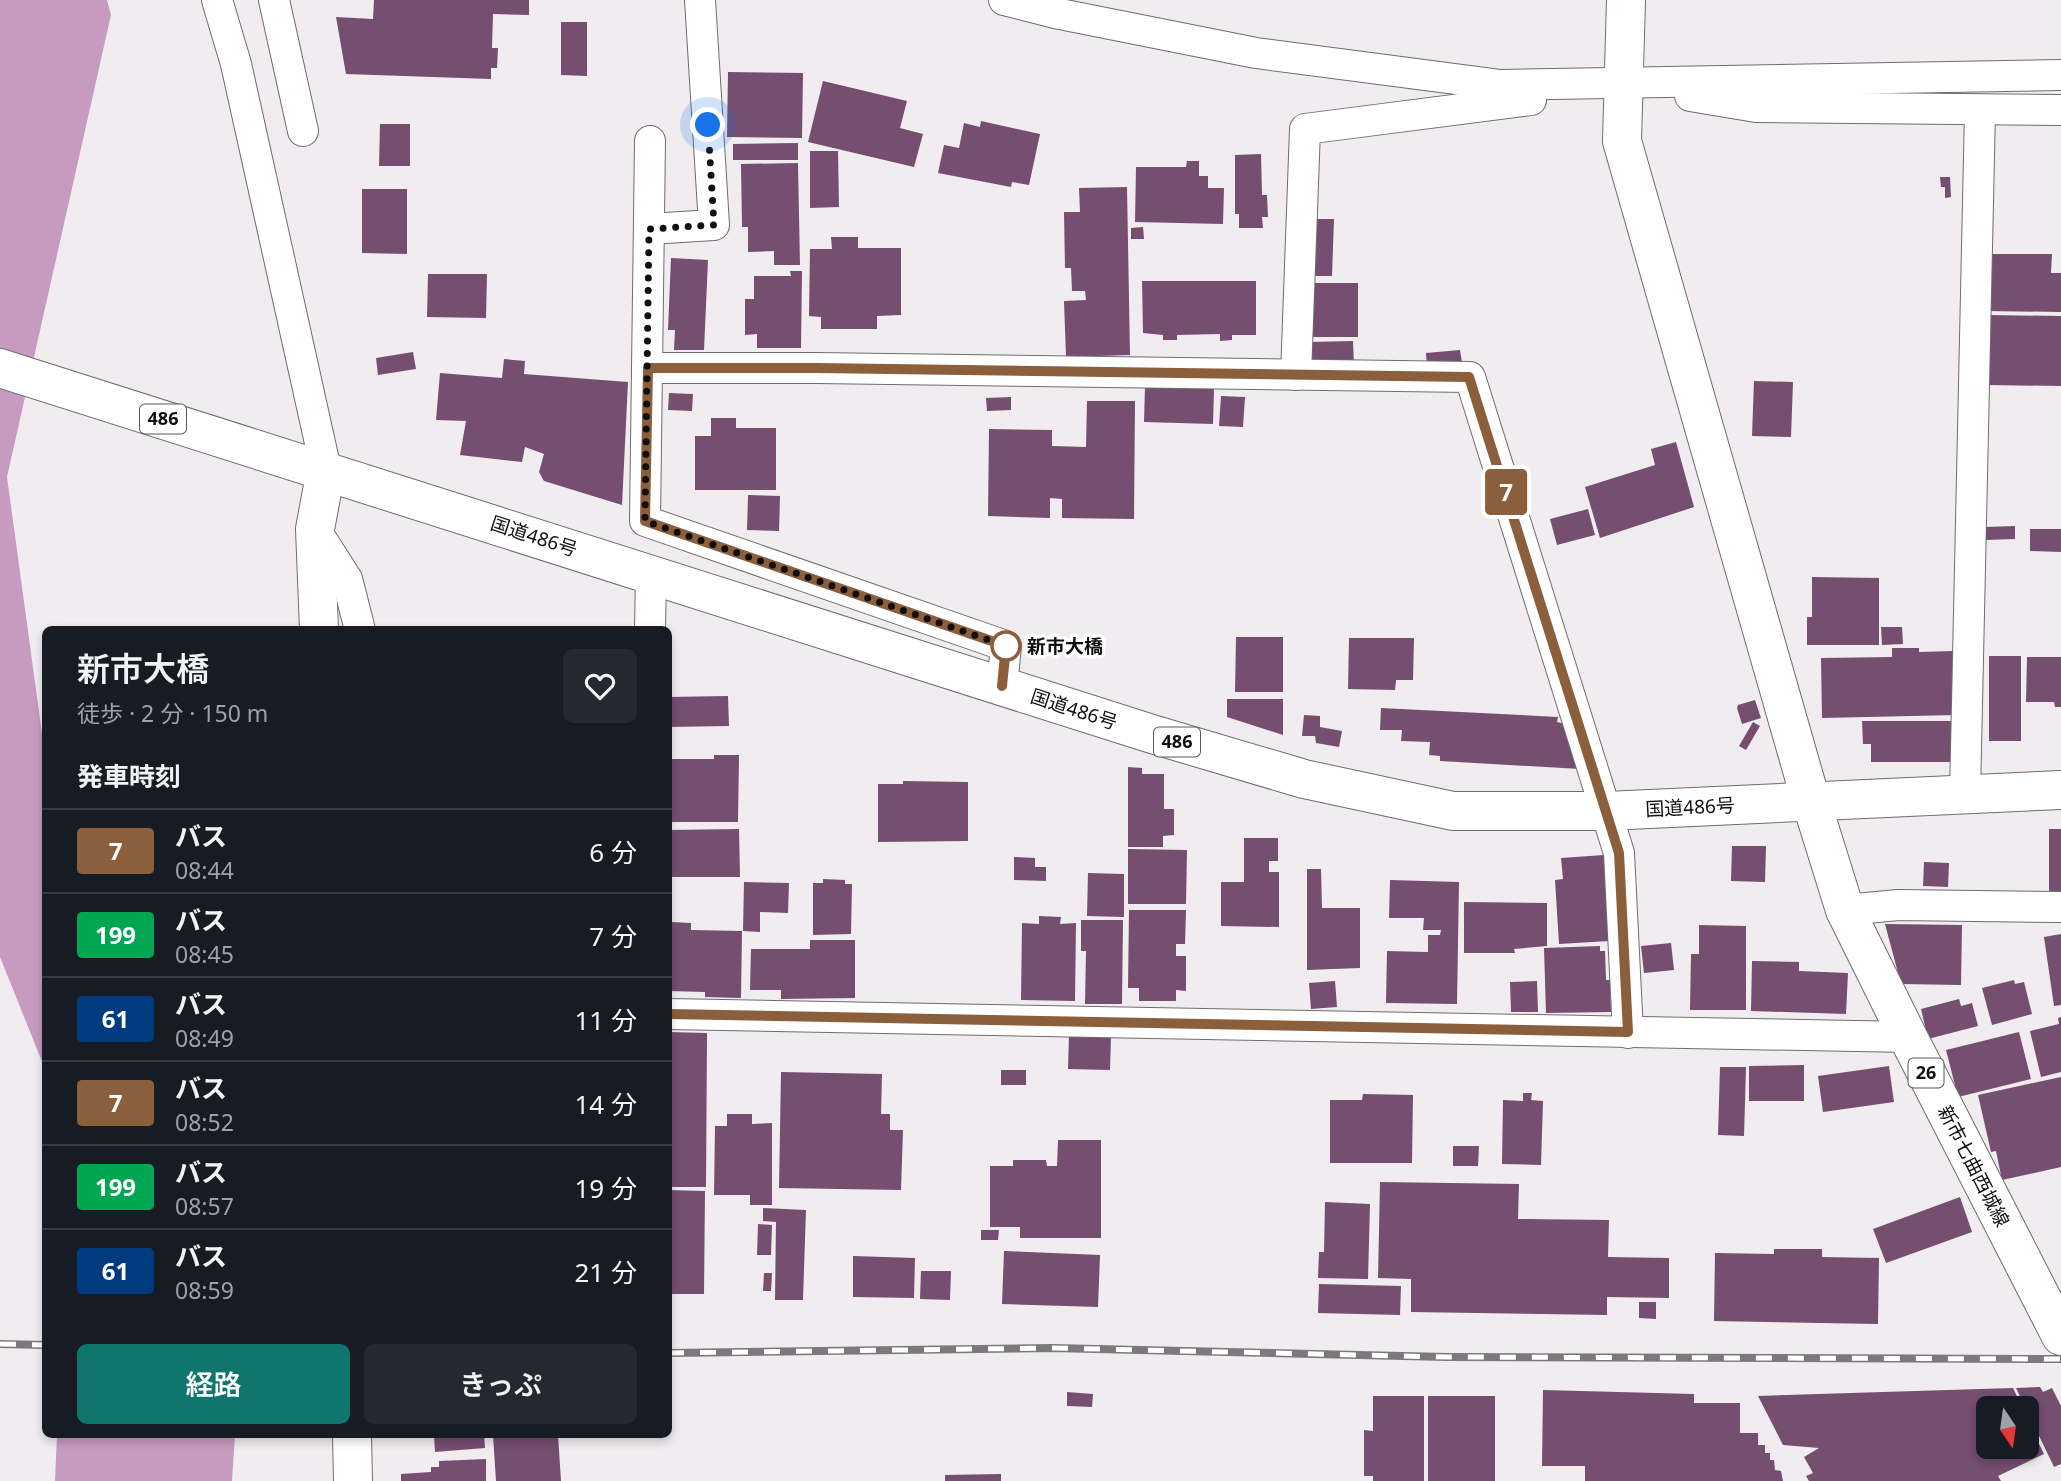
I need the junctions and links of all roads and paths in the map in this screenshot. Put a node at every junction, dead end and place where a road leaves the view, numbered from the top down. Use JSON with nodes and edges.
{"nodes":[{"id":1,"x":217,"y":0,"type":"edge"},
{"id":2,"x":274,"y":0,"type":"edge"},
{"id":3,"x":700,"y":0,"type":"edge"},
{"id":4,"x":1004,"y":0,"type":"edge"},
{"id":5,"x":1626,"y":0,"type":"edge"},
{"id":6,"x":2061,"y":75,"type":"edge"},
{"id":7,"x":1624,"y":84,"type":"junction"},
{"id":8,"x":1568,"y":85,"type":"junction"},
{"id":9,"x":2061,"y":110,"type":"edge"},
{"id":10,"x":1980,"y":111,"type":"junction"},
{"id":11,"x":303,"y":131,"type":"dead end"},
{"id":12,"x":650,"y":141,"type":"dead end"},
{"id":13,"x":649,"y":229,"type":"junction"},
{"id":14,"x":0,"y":368,"type":"edge"},
{"id":15,"x":648,"y":368,"type":"junction"},
{"id":16,"x":1296,"y":375,"type":"junction"},
{"id":17,"x":326,"y":470,"type":"junction"},
{"id":18,"x":315,"y":529,"type":"junction"},
{"id":19,"x":651,"y":574,"type":"junction"},
{"id":20,"x":319,"y":626,"type":"edge"},
{"id":21,"x":359,"y":626,"type":"edge"},
{"id":22,"x":650,"y":626,"type":"edge"},
{"id":23,"x":1002,"y":686,"type":"junction"},
{"id":24,"x":2061,"y":790,"type":"edge"},
{"id":25,"x":1965,"y":795,"type":"junction"},
{"id":26,"x":1811,"y":801,"type":"junction"},
{"id":27,"x":1606,"y":811,"type":"junction"},
{"id":28,"x":2061,"y":908,"type":"edge"},
{"id":29,"x":1845,"y":910,"type":"junction"},
{"id":30,"x":672,"y":1014,"type":"edge"},
{"id":31,"x":1628,"y":1032,"type":"junction"},
{"id":32,"x":1908,"y":1037,"type":"junction"},
{"id":33,"x":2061,"y":1336,"type":"edge"},
{"id":34,"x":352,"y":1438,"type":"edge"},
{"id":35,"x":354,"y":1481,"type":"edge"}],
"edges":[{"from":1,"to":17,"type":"street"},
{"from":2,"to":11,"type":"street"},
{"from":3,"to":13,"type":"street"},
{"from":4,"to":8,"type":"street"},
{"from":5,"to":7,"type":"main road","name":"新市七曲西城線"},
{"from":6,"to":7,"type":"street"},
{"from":7,"to":8,"type":"street"},
{"from":7,"to":10,"type":"street"},
{"from":7,"to":26,"type":"main road","name":"新市七曲西城線"},
{"from":8,"to":16,"type":"street"},
{"from":9,"to":10,"type":"street"},
{"from":10,"to":25,"type":"street"},
{"from":12,"to":13,"type":"street"},
{"from":13,"to":15,"type":"street"},
{"from":14,"to":17,"type":"main road","name":"国道486号","number":"486"},
{"from":15,"to":16,"type":"street"},
{"from":15,"to":23,"type":"street"},
{"from":16,"to":27,"type":"street"},
{"from":17,"to":18,"type":"main road"},
{"from":17,"to":19,"type":"main road","name":"国道486号","number":"486"},
{"from":18,"to":20,"type":"main road"},
{"from":18,"to":21,"type":"street"},
{"from":19,"to":22,"type":"street"},
{"from":19,"to":23,"type":"main road","name":"国道486号","number":"486"},
{"from":23,"to":27,"type":"main road","name":"国道486号","number":"486"},
{"from":24,"to":25,"type":"main road","name":"国道486号","number":"486"},
{"from":25,"to":26,"type":"main road","name":"国道486号","number":"486"},
{"from":26,"to":27,"type":"main road","name":"国道486号","number":"486"},
{"from":26,"to":29,"type":"main road","name":"新市七曲西城線","number":"26"},
{"from":27,"to":31,"type":"street"},
{"from":28,"to":29,"type":"street"},
{"from":29,"to":32,"type":"main road","name":"新市七曲西城線","number":"26"},
{"from":30,"to":31,"type":"street"},
{"from":31,"to":32,"type":"street"},
{"from":32,"to":33,"type":"main road","name":"新市七曲西城線","number":"26"},
{"from":34,"to":35,"type":"main road"}]}
